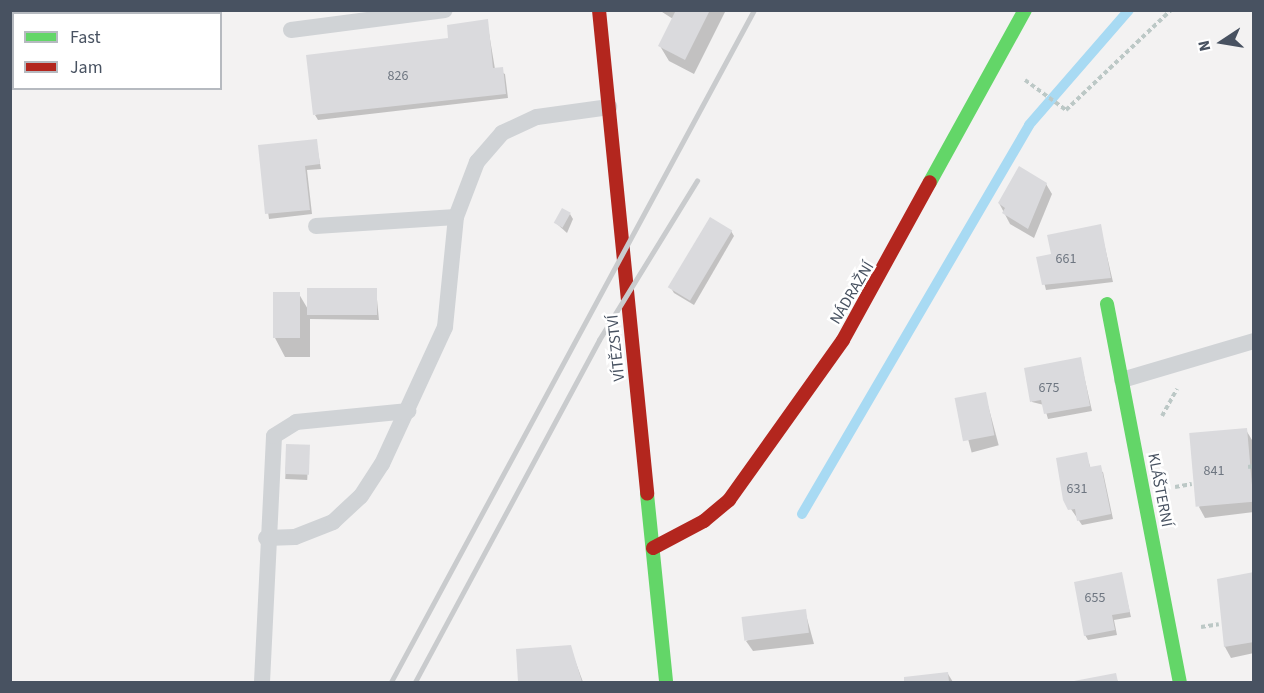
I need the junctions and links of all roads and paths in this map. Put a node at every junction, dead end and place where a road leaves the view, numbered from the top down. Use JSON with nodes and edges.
{"nodes":[{"id":1,"x":445,"y":10,"type":"edge"},
{"id":2,"x":599,"y":10,"type":"edge"},
{"id":3,"x":1025,"y":10,"type":"edge"},
{"id":4,"x":1171,"y":10,"type":"edge"},
{"id":5,"x":291,"y":30,"type":"dead end"},
{"id":6,"x":1033,"y":87,"type":"dead end"},
{"id":7,"x":609,"y":107,"type":"junction"},
{"id":8,"x":456,"y":217,"type":"junction"},
{"id":9,"x":316,"y":226,"type":"dead end"},
{"id":10,"x":1107,"y":304,"type":"dead end"},
{"id":11,"x":1254,"y":340,"type":"edge"},
{"id":12,"x":1122,"y":380,"type":"junction"},
{"id":13,"x":408,"y":411,"type":"junction"},
{"id":14,"x":266,"y":538,"type":"junction"},
{"id":15,"x":653,"y":548,"type":"junction"},
{"id":16,"x":262,"y":682,"type":"edge"},
{"id":17,"x":666,"y":682,"type":"edge"},
{"id":18,"x":1180,"y":682,"type":"edge"}],
"edges":[{"from":1,"to":5,"type":"lane"},
{"from":2,"to":7,"type":"street","name":"VÍTĚZSTVÍ"},
{"from":3,"to":15,"type":"street","name":"NÁDRAŽNÍ"},
{"from":4,"to":6,"type":"path"},
{"from":7,"to":8,"type":"lane"},
{"from":7,"to":15,"type":"street","name":"VÍTĚZSTVÍ"},
{"from":8,"to":9,"type":"lane"},
{"from":8,"to":13,"type":"lane"},
{"from":10,"to":12,"type":"street","name":"KLÁŠTERNÍ"},
{"from":11,"to":12,"type":"lane"},
{"from":12,"to":18,"type":"street","name":"KLÁŠTERNÍ"},
{"from":13,"to":14,"type":"lane"},
{"from":13,"to":14,"type":"lane"},
{"from":14,"to":16,"type":"lane"},
{"from":15,"to":17,"type":"street","name":"VÍTĚZSTVÍ"}]}
